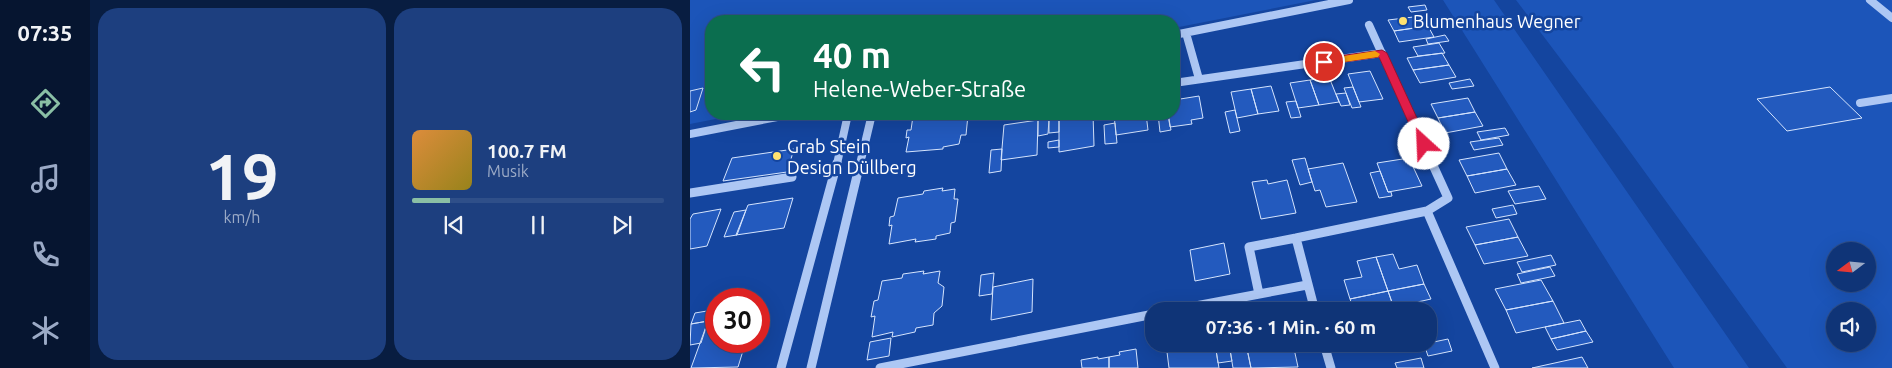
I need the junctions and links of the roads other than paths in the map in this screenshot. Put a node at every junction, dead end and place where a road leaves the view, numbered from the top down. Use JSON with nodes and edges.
{"nodes":[{"id":1,"x":1349,"y":0,"type":"edge"},
{"id":2,"x":1870,"y":0,"type":"edge"},
{"id":3,"x":1892,"y":18,"type":"edge"},
{"id":4,"x":1368,"y":25,"type":"dead end"},
{"id":5,"x":1186,"y":33,"type":"junction"},
{"id":6,"x":1180,"y":34,"type":"edge"},
{"id":7,"x":1382,"y":53,"type":"junction"},
{"id":8,"x":1199,"y":79,"type":"junction"},
{"id":9,"x":1180,"y":82,"type":"edge"},
{"id":10,"x":1892,"y":98,"type":"edge"},
{"id":11,"x":1860,"y":103,"type":"dead end"},
{"id":12,"x":763,"y":120,"type":"edge"},
{"id":13,"x":847,"y":120,"type":"edge"},
{"id":14,"x":871,"y":120,"type":"edge"},
{"id":15,"x":690,"y":134,"type":"edge"},
{"id":16,"x":792,"y":177,"type":"dead end"},
{"id":17,"x":690,"y":193,"type":"edge"},
{"id":18,"x":1427,"y":211,"type":"junction"},
{"id":19,"x":1296,"y":238,"type":"junction"},
{"id":20,"x":1307,"y":285,"type":"junction"},
{"id":21,"x":1259,"y":294,"type":"junction"},
{"id":22,"x":1217,"y":302,"type":"edge"},
{"id":23,"x":1312,"y":302,"type":"edge"},
{"id":24,"x":1145,"y":316,"type":"edge"},
{"id":25,"x":1326,"y":352,"type":"edge"},
{"id":26,"x":781,"y":368,"type":"edge"},
{"id":27,"x":811,"y":368,"type":"edge"},
{"id":28,"x":880,"y":368,"type":"edge"},
{"id":29,"x":1331,"y":368,"type":"edge"},
{"id":30,"x":1495,"y":368,"type":"edge"}],
"edges":[{"from":1,"to":5,"type":"street"},
{"from":2,"to":3,"type":"lane"},
{"from":4,"to":7,"type":"street"},
{"from":5,"to":6,"type":"street"},
{"from":5,"to":8,"type":"street"},
{"from":7,"to":8,"type":"street"},
{"from":7,"to":18,"type":"street"},
{"from":8,"to":9,"type":"street"},
{"from":10,"to":11,"type":"street"},
{"from":12,"to":15,"type":"street"},
{"from":13,"to":26,"type":"street"},
{"from":14,"to":27,"type":"street"},
{"from":16,"to":17,"type":"street"},
{"from":18,"to":19,"type":"street"},
{"from":18,"to":30,"type":"street"},
{"from":19,"to":20,"type":"street"},
{"from":19,"to":21,"type":"street"},
{"from":20,"to":21,"type":"street"},
{"from":20,"to":23,"type":"street"},
{"from":21,"to":22,"type":"street"},
{"from":24,"to":28,"type":"street"},
{"from":25,"to":29,"type":"street"}]}
